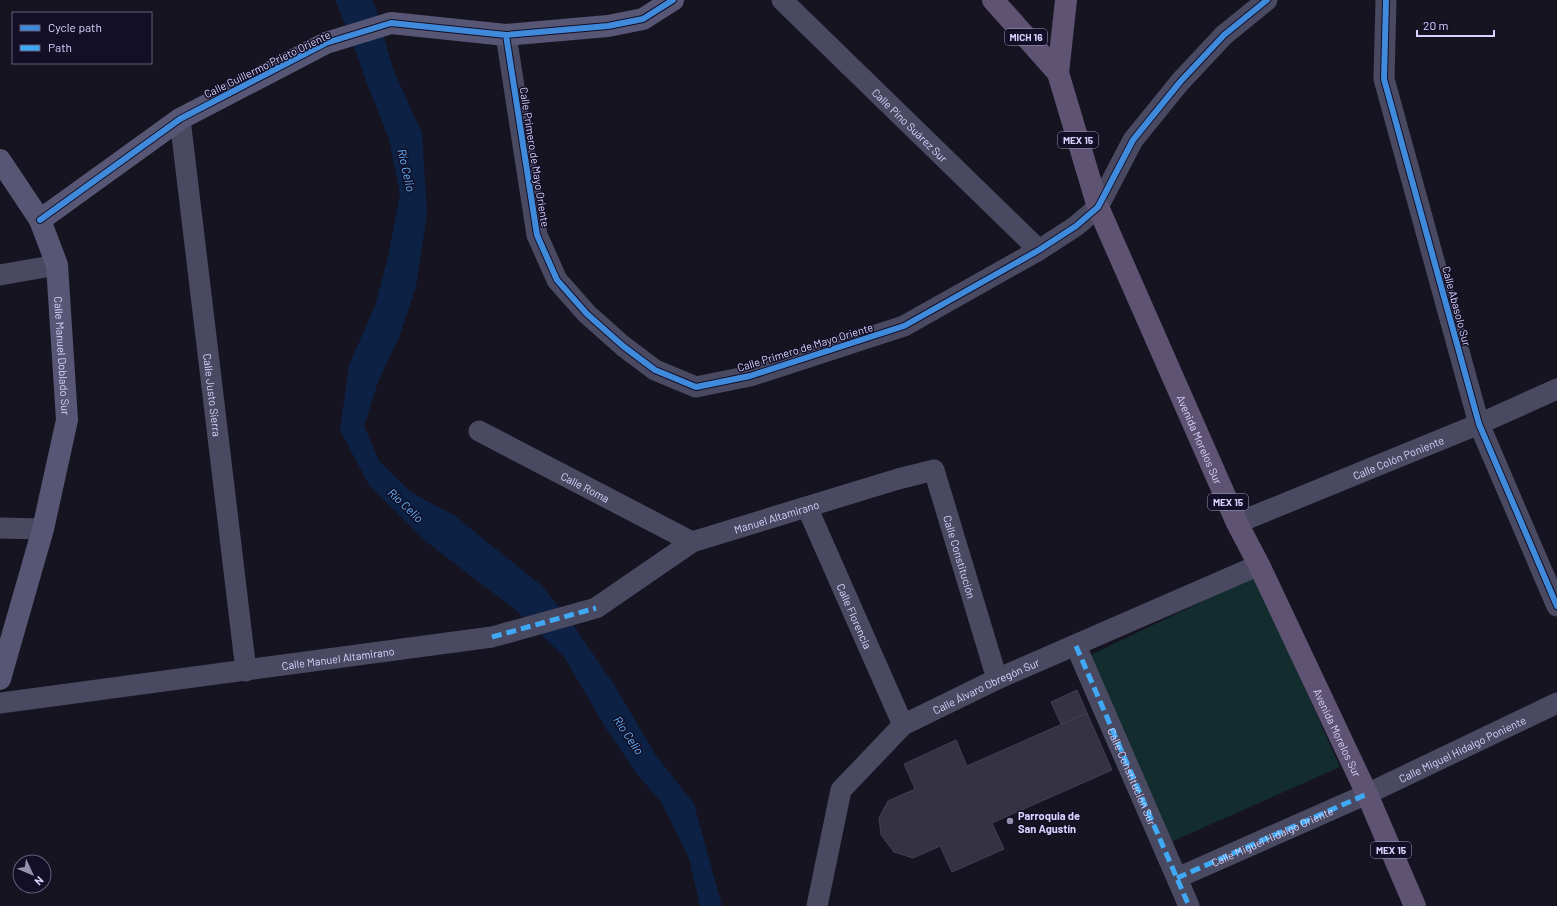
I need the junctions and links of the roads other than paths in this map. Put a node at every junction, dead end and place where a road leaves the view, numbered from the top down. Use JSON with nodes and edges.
{"nodes":[{"id":1,"x":673,"y":0,"type":"edge"},
{"id":2,"x":782,"y":0,"type":"edge"},
{"id":3,"x":993,"y":0,"type":"edge"},
{"id":4,"x":1066,"y":0,"type":"edge"},
{"id":5,"x":1267,"y":0,"type":"edge"},
{"id":6,"x":1386,"y":0,"type":"edge"},
{"id":7,"x":506,"y":36,"type":"junction"},
{"id":8,"x":1058,"y":73,"type":"junction"},
{"id":9,"x":180,"y":119,"type":"junction"},
{"id":10,"x":0,"y":160,"type":"edge"},
{"id":11,"x":1098,"y":207,"type":"junction"},
{"id":12,"x":40,"y":220,"type":"junction"},
{"id":13,"x":1039,"y":250,"type":"junction"},
{"id":14,"x":56,"y":265,"type":"junction"},
{"id":15,"x":0,"y":275,"type":"edge"},
{"id":16,"x":1557,"y":389,"type":"edge"},
{"id":17,"x":1480,"y":424,"type":"junction"},
{"id":18,"x":479,"y":431,"type":"dead end"},
{"id":19,"x":898,"y":478,"type":"joint"},
{"id":20,"x":806,"y":507,"type":"junction"},
{"id":21,"x":1237,"y":523,"type":"junction"},
{"id":22,"x":0,"y":528,"type":"edge"},
{"id":23,"x":43,"y":529,"type":"junction"},
{"id":24,"x":692,"y":542,"type":"junction"},
{"id":25,"x":660,"y":565,"type":"joint"},
{"id":26,"x":1259,"y":565,"type":"junction"},
{"id":27,"x":1557,"y":606,"type":"edge"},
{"id":28,"x":1076,"y":646,"type":"junction"},
{"id":29,"x":246,"y":671,"type":"junction"},
{"id":30,"x":0,"y":678,"type":"edge"},
{"id":31,"x":997,"y":679,"type":"junction"},
{"id":32,"x":0,"y":703,"type":"edge"},
{"id":33,"x":1557,"y":703,"type":"edge"},
{"id":34,"x":903,"y":725,"type":"junction"},
{"id":35,"x":1367,"y":794,"type":"junction"},
{"id":36,"x":1177,"y":878,"type":"junction"},
{"id":37,"x":817,"y":906,"type":"edge"},
{"id":38,"x":1189,"y":906,"type":"edge"},
{"id":39,"x":1414,"y":906,"type":"edge"}],
"edges":[{"from":1,"to":7,"type":"street","name":"Calle Guillermo Prieto Oriente"},
{"from":2,"to":13,"type":"street","name":"Calle Pino Suárez Sur"},
{"from":3,"to":8,"type":"main road","number":"MICH 16"},
{"from":4,"to":8,"type":"main road","number":"MEX 15"},
{"from":5,"to":11,"type":"street"},
{"from":6,"to":17,"type":"street","name":"Calle Abasolo Sur"},
{"from":7,"to":9,"type":"street","name":"Calle Guillermo Prieto Oriente"},
{"from":7,"to":13,"type":"street","name":"Calle Primero de Mayo Oriente"},
{"from":8,"to":11,"type":"main road","name":"Avenida Morelos Sur","number":"MEX 15"},
{"from":9,"to":12,"type":"street","name":"Calle Guillermo Prieto Oriente"},
{"from":9,"to":29,"type":"street","name":"Calle Justo Sierra"},
{"from":10,"to":12,"type":"street","name":"Calle Manuel Doblado Sur"},
{"from":11,"to":13,"type":"street","name":"Calle Primero de Mayo Oriente"},
{"from":11,"to":21,"type":"main road","name":"Avenida Morelos Sur","number":"MEX 15"},
{"from":12,"to":14,"type":"street","name":"Calle Manuel Doblado Sur"},
{"from":14,"to":15,"type":"street"},
{"from":14,"to":23,"type":"street","name":"Calle Manuel Doblado Sur"},
{"from":16,"to":17,"type":"street","name":"Calle Colón Poniente"},
{"from":17,"to":21,"type":"street","name":"Calle Colón Poniente"},
{"from":17,"to":27,"type":"street","name":"Calle Abasolo Sur"},
{"from":18,"to":24,"type":"street","name":"Calle Roma"},
{"from":19,"to":20,"type":"street","name":"Manuel Altamirano"},
{"from":19,"to":31,"type":"street","name":"Calle Constitución"},
{"from":20,"to":24,"type":"street","name":"Manuel Altamirano"},
{"from":20,"to":34,"type":"street","name":"Calle Florencia"},
{"from":21,"to":26,"type":"main road","name":"Avenida Morelos Sur","number":"MEX 15"},
{"from":22,"to":23,"type":"street"},
{"from":23,"to":30,"type":"street","name":"Calle Manuel Doblado Sur"},
{"from":24,"to":25,"type":"street","name":"Manuel Altamirano"},
{"from":25,"to":29,"type":"street","name":"Calle Manuel Altamirano"},
{"from":26,"to":28,"type":"street","name":"Calle Álvaro Obregón Sur"},
{"from":26,"to":35,"type":"main road","name":"Avenida Morelos Sur","number":"MEX 15"},
{"from":28,"to":31,"type":"street","name":"Calle Álvaro Obregón Sur"},
{"from":28,"to":36,"type":"street","name":"Calle Constitución Sur"},
{"from":29,"to":32,"type":"street","name":"Calle Manuel Altamirano"},
{"from":31,"to":34,"type":"street","name":"Calle Álvaro Obregón Sur"},
{"from":33,"to":35,"type":"street","name":"Calle Miguel Hidalgo Poniente"},
{"from":34,"to":37,"type":"street","name":"Calle Álvaro Obregón Sur"},
{"from":35,"to":36,"type":"street","name":"Calle Miguel Hidalgo Oriente"},
{"from":35,"to":39,"type":"main road","name":"Avenida Morelos Sur","number":"MEX 15"},
{"from":36,"to":38,"type":"street","name":"Calle Constitución Sur"}]}
